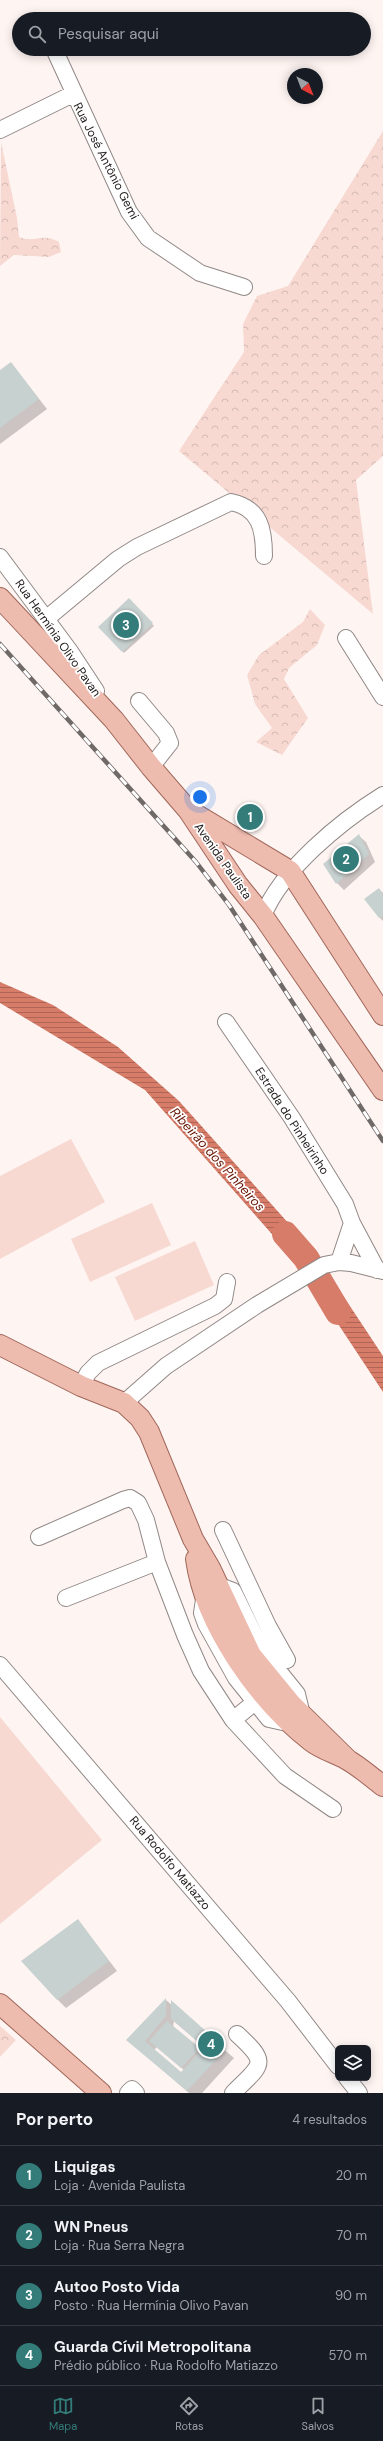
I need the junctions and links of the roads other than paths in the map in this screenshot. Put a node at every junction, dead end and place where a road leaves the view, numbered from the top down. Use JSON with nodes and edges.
{"nodes":[{"id":1,"x":57,"y":56,"type":"edge"},
{"id":2,"x":73,"y":94,"type":"junction"},
{"id":3,"x":0,"y":130,"type":"edge"},
{"id":4,"x":244,"y":287,"type":"dead end"},
{"id":5,"x":264,"y":556,"type":"dead end"},
{"id":6,"x":0,"y":557,"type":"edge"},
{"id":7,"x":0,"y":598,"type":"edge"},
{"id":8,"x":46,"y":619,"type":"junction"},
{"id":9,"x":346,"y":638,"type":"dead end"},
{"id":10,"x":383,"y":697,"type":"edge"},
{"id":11,"x":139,"y":701,"type":"dead end"},
{"id":12,"x":114,"y":720,"type":"junction"},
{"id":13,"x":150,"y":767,"type":"junction"},
{"id":14,"x":383,"y":795,"type":"edge"},
{"id":15,"x":188,"y":810,"type":"junction"},
{"id":16,"x":290,"y":871,"type":"junction"},
{"id":17,"x":262,"y":916,"type":"junction"},
{"id":18,"x":383,"y":1015,"type":"edge"},
{"id":19,"x":226,"y":1022,"type":"dead end"},
{"id":20,"x":383,"y":1090,"type":"edge"},
{"id":21,"x":352,"y":1223,"type":"junction"},
{"id":22,"x":332,"y":1263,"type":"junction"},
{"id":23,"x":380,"y":1270,"type":"edge"},
{"id":24,"x":228,"y":1282,"type":"dead end"},
{"id":25,"x":0,"y":1345,"type":"edge"},
{"id":26,"x":81,"y":1386,"type":"junction"},
{"id":27,"x":124,"y":1403,"type":"junction"},
{"id":28,"x":223,"y":1530,"type":"dead end"},
{"id":29,"x":39,"y":1537,"type":"dead end"},
{"id":30,"x":157,"y":1562,"type":"junction"},
{"id":31,"x":211,"y":1595,"type":"junction"},
{"id":32,"x":66,"y":1598,"type":"dead end"},
{"id":33,"x":287,"y":1660,"type":"dead end"},
{"id":34,"x":0,"y":1665,"type":"edge"},
{"id":35,"x":255,"y":1702,"type":"junction"},
{"id":36,"x":296,"y":1715,"type":"junction"},
{"id":37,"x":233,"y":1720,"type":"junction"},
{"id":38,"x":383,"y":1786,"type":"edge"},
{"id":39,"x":333,"y":1809,"type":"dead end"},
{"id":40,"x":0,"y":2004,"type":"edge"},
{"id":41,"x":237,"y":2034,"type":"dead end"},
{"id":42,"x":335,"y":2064,"type":"edge"},
{"id":43,"x":344,"y":2081,"type":"edge"},
{"id":44,"x":349,"y":2081,"type":"edge"},
{"id":45,"x":101,"y":2093,"type":"edge"},
{"id":46,"x":128,"y":2093,"type":"edge"},
{"id":47,"x":136,"y":2093,"type":"edge"},
{"id":48,"x":233,"y":2093,"type":"edge"},
{"id":49,"x":349,"y":2093,"type":"edge"},
{"id":50,"x":359,"y":2093,"type":"edge"}],
"edges":[{"from":1,"to":2,"type":"street","name":"Rua José Antônio Gemi"},
{"from":2,"to":3,"type":"street"},
{"from":2,"to":4,"type":"street","name":"Rua José Antônio Gemi"},
{"from":5,"to":8,"type":"street"},
{"from":6,"to":8,"type":"street","name":"Rua Hermínia Olivo Pavan"},
{"from":7,"to":12,"type":"main road"},
{"from":8,"to":12,"type":"street","name":"Rua Hermínia Olivo Pavan"},
{"from":9,"to":10,"type":"street"},
{"from":11,"to":13,"type":"street"},
{"from":12,"to":13,"type":"main road"},
{"from":13,"to":15,"type":"main road"},
{"from":14,"to":16,"type":"street"},
{"from":15,"to":16,"type":"main road","name":"Avenida Paulista"},
{"from":15,"to":17,"type":"main road","name":"Avenida Paulista"},
{"from":16,"to":17,"type":"street"},
{"from":16,"to":18,"type":"main road","name":"Avenida Paulista"},
{"from":17,"to":20,"type":"main road","name":"Avenida Paulista"},
{"from":19,"to":21,"type":"street","name":"Estrada do Pinheirinho"},
{"from":21,"to":22,"type":"street"},
{"from":21,"to":23,"type":"street","name":"Estrada do Pinheirinho"},
{"from":22,"to":23,"type":"street","name":"Estrada do Pinheirinho"},
{"from":22,"to":27,"type":"street"},
{"from":24,"to":26,"type":"street"},
{"from":25,"to":26,"type":"main road"},
{"from":26,"to":27,"type":"main road"},
{"from":27,"to":31,"type":"main road"},
{"from":28,"to":33,"type":"street"},
{"from":29,"to":30,"type":"street"},
{"from":30,"to":32,"type":"street"},
{"from":30,"to":37,"type":"street"},
{"from":31,"to":35,"type":"street"},
{"from":31,"to":36,"type":"main road"},
{"from":31,"to":36,"type":"street"},
{"from":34,"to":42,"type":"street","name":"Rua Rodolfo Matiazzo"},
{"from":35,"to":36,"type":"street"},
{"from":35,"to":37,"type":"street"},
{"from":36,"to":38,"type":"main road"},
{"from":37,"to":39,"type":"street"},
{"from":40,"to":45,"type":"main road"},
{"from":41,"to":48,"type":"street"},
{"from":43,"to":49,"type":"street","name":"Rua Rodolfo Matiazzo"},
{"from":44,"to":50,"type":"street"},
{"from":46,"to":47,"type":"street"}]}
